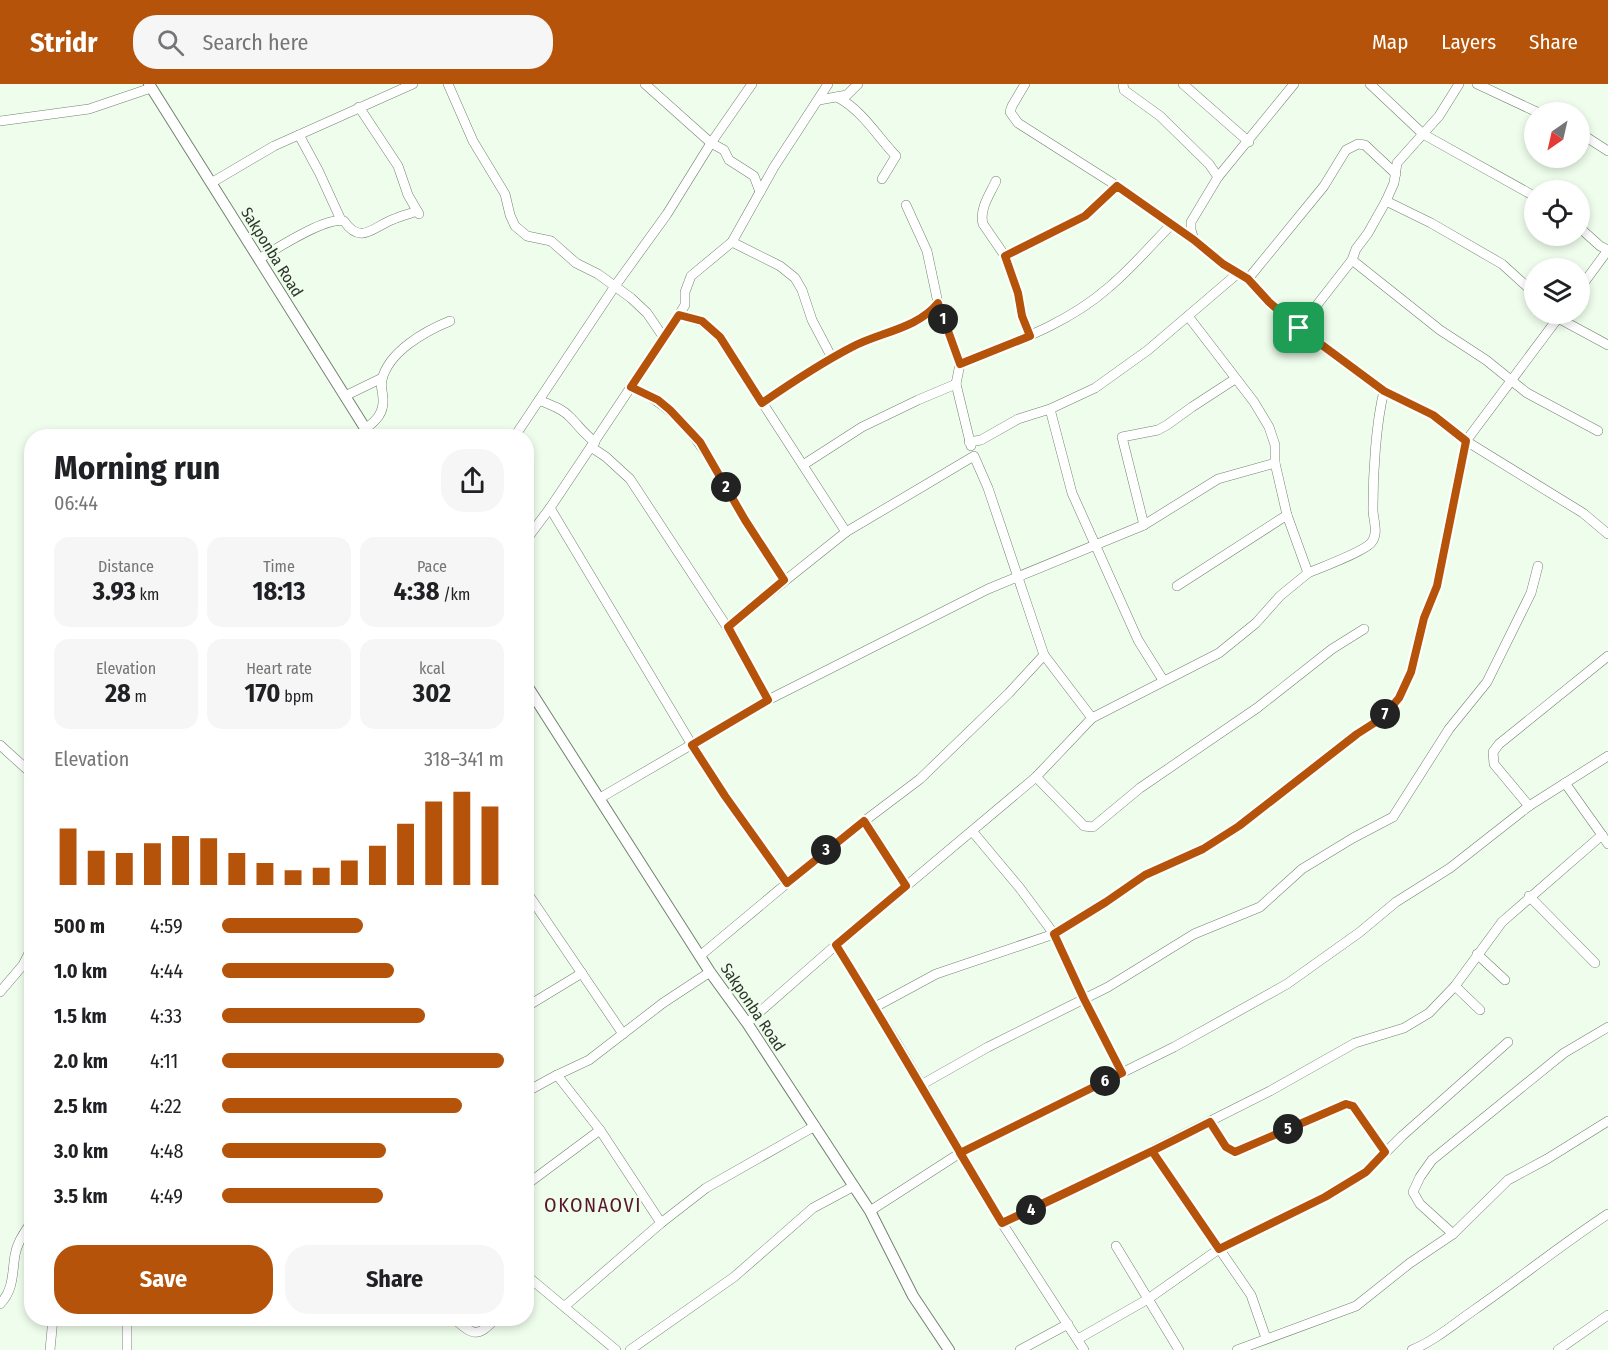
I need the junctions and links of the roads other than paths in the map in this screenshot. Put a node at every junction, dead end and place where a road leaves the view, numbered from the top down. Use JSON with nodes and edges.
{"nodes":[{"id":1,"x":413,"y":84,"type":"edge"},
{"id":2,"x":448,"y":84,"type":"edge"},
{"id":3,"x":645,"y":84,"type":"edge"},
{"id":4,"x":752,"y":84,"type":"edge"},
{"id":5,"x":828,"y":84,"type":"edge"},
{"id":6,"x":858,"y":84,"type":"edge"},
{"id":7,"x":1025,"y":84,"type":"edge"},
{"id":8,"x":1124,"y":84,"type":"edge"},
{"id":9,"x":1183,"y":84,"type":"edge"},
{"id":10,"x":1294,"y":84,"type":"edge"},
{"id":11,"x":1370,"y":84,"type":"edge"},
{"id":12,"x":1459,"y":84,"type":"edge"},
{"id":13,"x":1477,"y":84,"type":"edge"},
{"id":14,"x":150,"y":86,"type":"edge"},
{"id":15,"x":837,"y":97,"type":"junction"},
{"id":16,"x":819,"y":100,"type":"junction"},
{"id":17,"x":1524,"y":106,"type":"edge"},
{"id":18,"x":359,"y":107,"type":"junction"},
{"id":19,"x":0,"y":121,"type":"edge"},
{"id":20,"x":1422,"y":134,"type":"junction"},
{"id":21,"x":299,"y":135,"type":"junction"},
{"id":22,"x":1590,"y":139,"type":"edge"},
{"id":23,"x":1249,"y":142,"type":"junction"},
{"id":24,"x":711,"y":143,"type":"junction"},
{"id":25,"x":1608,"y":151,"type":"edge"},
{"id":26,"x":1396,"y":174,"type":"junction"},
{"id":27,"x":1218,"y":177,"type":"junction"},
{"id":28,"x":882,"y":179,"type":"dead end"},
{"id":29,"x":996,"y":181,"type":"dead end"},
{"id":30,"x":211,"y":183,"type":"junction"},
{"id":31,"x":1117,"y":186,"type":"junction"},
{"id":32,"x":1524,"y":190,"type":"edge"},
{"id":33,"x":760,"y":192,"type":"junction"},
{"id":34,"x":1386,"y":201,"type":"junction"},
{"id":35,"x":906,"y":205,"type":"dead end"},
{"id":36,"x":341,"y":220,"type":"junction"},
{"id":37,"x":1171,"y":225,"type":"junction"},
{"id":38,"x":1590,"y":237,"type":"edge"},
{"id":39,"x":1194,"y":240,"type":"junction"},
{"id":40,"x":732,"y":242,"type":"junction"},
{"id":41,"x":1608,"y":250,"type":"edge"},
{"id":42,"x":1005,"y":256,"type":"junction"},
{"id":43,"x":259,"y":259,"type":"junction"},
{"id":44,"x":1352,"y":260,"type":"junction"},
{"id":45,"x":1223,"y":264,"type":"junction"},
{"id":46,"x":1237,"y":274,"type":"junction"},
{"id":47,"x":1590,"y":274,"type":"edge"},
{"id":48,"x":1248,"y":279,"type":"junction"},
{"id":49,"x":1524,"y":284,"type":"edge"},
{"id":50,"x":1223,"y":285,"type":"junction"},
{"id":51,"x":615,"y":286,"type":"junction"},
{"id":52,"x":938,"y":303,"type":"junction"},
{"id":53,"x":679,"y":315,"type":"junction"},
{"id":54,"x":1188,"y":316,"type":"junction"},
{"id":55,"x":450,"y":321,"type":"dead end"},
{"id":56,"x":1551,"y":324,"type":"edge"},
{"id":57,"x":1572,"y":324,"type":"edge"},
{"id":58,"x":1299,"y":328,"type":"junction"},
{"id":59,"x":1030,"y":336,"type":"junction"},
{"id":60,"x":664,"y":338,"type":"junction"},
{"id":61,"x":1608,"y":345,"type":"edge"},
{"id":62,"x":832,"y":358,"type":"junction"},
{"id":63,"x":960,"y":364,"type":"junction"},
{"id":64,"x":382,"y":378,"type":"junction"},
{"id":65,"x":1235,"y":379,"type":"junction"},
{"id":66,"x":1511,"y":380,"type":"junction"},
{"id":67,"x":956,"y":384,"type":"junction"},
{"id":68,"x":631,"y":387,"type":"junction"},
{"id":69,"x":1384,"y":391,"type":"junction"},
{"id":70,"x":345,"y":396,"type":"junction"},
{"id":71,"x":539,"y":400,"type":"junction"},
{"id":72,"x":762,"y":403,"type":"junction"},
{"id":73,"x":1050,"y":409,"type":"junction"},
{"id":74,"x":365,"y":429,"type":"edge"},
{"id":75,"x":370,"y":429,"type":"edge"},
{"id":76,"x":520,"y":429,"type":"edge"},
{"id":77,"x":1598,"y":431,"type":"dead end"},
{"id":78,"x":1466,"y":441,"type":"junction"},
{"id":79,"x":969,"y":442,"type":"junction"},
{"id":80,"x":593,"y":444,"type":"junction"},
{"id":81,"x":974,"y":456,"type":"junction"},
{"id":82,"x":1275,"y":463,"type":"junction"},
{"id":83,"x":803,"y":465,"type":"junction"},
{"id":84,"x":550,"y":508,"type":"junction"},
{"id":85,"x":1287,"y":515,"type":"junction"},
{"id":86,"x":1144,"y":525,"type":"junction"},
{"id":87,"x":534,"y":529,"type":"edge"},
{"id":88,"x":846,"y":532,"type":"junction"},
{"id":89,"x":1608,"y":534,"type":"edge"},
{"id":90,"x":1095,"y":546,"type":"junction"},
{"id":91,"x":1538,"y":566,"type":"dead end"},
{"id":92,"x":1308,"y":573,"type":"junction"},
{"id":93,"x":1018,"y":576,"type":"junction"},
{"id":94,"x":784,"y":580,"type":"junction"},
{"id":95,"x":1177,"y":586,"type":"dead end"},
{"id":96,"x":728,"y":627,"type":"junction"},
{"id":97,"x":1364,"y":629,"type":"dead end"},
{"id":98,"x":1044,"y":655,"type":"junction"},
{"id":99,"x":1608,"y":656,"type":"edge"},
{"id":100,"x":1163,"y":680,"type":"junction"},
{"id":101,"x":534,"y":696,"type":"edge"},
{"id":102,"x":768,"y":700,"type":"junction"},
{"id":103,"x":1092,"y":718,"type":"junction"},
{"id":104,"x":0,"y":745,"type":"edge"},
{"id":105,"x":692,"y":745,"type":"junction"},
{"id":106,"x":1608,"y":756,"type":"edge"},
{"id":107,"x":24,"y":767,"type":"edge"},
{"id":108,"x":1036,"y":777,"type":"junction"},
{"id":109,"x":1565,"y":783,"type":"junction"},
{"id":110,"x":600,"y":798,"type":"junction"},
{"id":111,"x":1529,"y":806,"type":"junction"},
{"id":112,"x":864,"y":821,"type":"junction"},
{"id":113,"x":972,"y":831,"type":"junction"},
{"id":114,"x":1602,"y":835,"type":"junction"},
{"id":115,"x":1608,"y":844,"type":"edge"},
{"id":116,"x":787,"y":883,"type":"junction"},
{"id":117,"x":906,"y":886,"type":"junction"},
{"id":118,"x":1529,"y":896,"type":"junction"},
{"id":119,"x":534,"y":903,"type":"edge"},
{"id":120,"x":1054,"y":934,"type":"junction"},
{"id":121,"x":836,"y":945,"type":"junction"},
{"id":122,"x":1477,"y":954,"type":"junction"},
{"id":123,"x":701,"y":955,"type":"junction"},
{"id":124,"x":24,"y":961,"type":"edge"},
{"id":125,"x":1595,"y":963,"type":"dead end"},
{"id":126,"x":710,"y":972,"type":"junction"},
{"id":127,"x":582,"y":973,"type":"junction"},
{"id":128,"x":1506,"y":980,"type":"dead end"},
{"id":129,"x":1455,"y":986,"type":"junction"},
{"id":130,"x":0,"y":992,"type":"edge"},
{"id":131,"x":1084,"y":999,"type":"junction"},
{"id":132,"x":534,"y":1002,"type":"edge"},
{"id":133,"x":875,"y":1007,"type":"junction"},
{"id":134,"x":1480,"y":1010,"type":"dead end"},
{"id":135,"x":747,"y":1023,"type":"junction"},
{"id":136,"x":1608,"y":1027,"type":"edge"},
{"id":137,"x":623,"y":1034,"type":"junction"},
{"id":138,"x":1508,"y":1042,"type":"dead end"},
{"id":139,"x":1122,"y":1073,"type":"junction"},
{"id":140,"x":557,"y":1075,"type":"junction"},
{"id":141,"x":921,"y":1084,"type":"junction"},
{"id":142,"x":534,"y":1088,"type":"edge"},
{"id":143,"x":1608,"y":1121,"type":"edge"},
{"id":144,"x":1210,"y":1122,"type":"junction"},
{"id":145,"x":815,"y":1126,"type":"junction"},
{"id":146,"x":600,"y":1130,"type":"junction"},
{"id":147,"x":1152,"y":1151,"type":"junction"},
{"id":148,"x":1385,"y":1152,"type":"junction"},
{"id":149,"x":960,"y":1153,"type":"junction"},
{"id":150,"x":534,"y":1179,"type":"edge"},
{"id":151,"x":854,"y":1186,"type":"junction"},
{"id":152,"x":870,"y":1211,"type":"junction"},
{"id":153,"x":1605,"y":1215,"type":"edge"},
{"id":154,"x":661,"y":1222,"type":"junction"},
{"id":155,"x":1002,"y":1223,"type":"junction"},
{"id":156,"x":1608,"y":1227,"type":"edge"},
{"id":157,"x":24,"y":1233,"type":"edge"},
{"id":158,"x":1453,"y":1234,"type":"junction"},
{"id":159,"x":1116,"y":1246,"type":"dead end"},
{"id":160,"x":1219,"y":1249,"type":"junction"},
{"id":161,"x":534,"y":1284,"type":"edge"},
{"id":162,"x":1148,"y":1299,"type":"junction"},
{"id":163,"x":0,"y":1304,"type":"edge"},
{"id":164,"x":565,"y":1306,"type":"junction"},
{"id":165,"x":1608,"y":1315,"type":"edge"},
{"id":166,"x":1068,"y":1324,"type":"junction"},
{"id":167,"x":52,"y":1326,"type":"edge"},
{"id":168,"x":127,"y":1326,"type":"edge"},
{"id":169,"x":464,"y":1326,"type":"edge"},
{"id":170,"x":489,"y":1326,"type":"edge"},
{"id":171,"x":1266,"y":1338,"type":"junction"},
{"id":172,"x":1078,"y":1340,"type":"junction"},
{"id":173,"x":50,"y":1350,"type":"edge"},
{"id":174,"x":127,"y":1350,"type":"edge"},
{"id":175,"x":616,"y":1350,"type":"edge"},
{"id":176,"x":630,"y":1350,"type":"edge"},
{"id":177,"x":949,"y":1350,"type":"edge"},
{"id":178,"x":1020,"y":1350,"type":"edge"},
{"id":179,"x":1084,"y":1350,"type":"edge"},
{"id":180,"x":1179,"y":1350,"type":"edge"},
{"id":181,"x":1237,"y":1350,"type":"edge"},
{"id":182,"x":1412,"y":1350,"type":"edge"},
{"id":183,"x":1558,"y":1350,"type":"edge"}],
"edges":[{"from":1,"to":18,"type":"street"},
{"from":2,"to":51,"type":"street"},
{"from":3,"to":24,"type":"street"},
{"from":4,"to":24,"type":"street"},
{"from":5,"to":16,"type":"street"},
{"from":6,"to":15,"type":"street"},
{"from":7,"to":31,"type":"street"},
{"from":8,"to":27,"type":"street"},
{"from":9,"to":23,"type":"street"},
{"from":10,"to":23,"type":"street"},
{"from":11,"to":20,"type":"street"},
{"from":12,"to":20,"type":"street"},
{"from":13,"to":17,"type":"street"},
{"from":14,"to":19,"type":"street"},
{"from":14,"to":30,"type":"main road","name":"Sakponba Road"},
{"from":15,"to":16,"type":"street"},
{"from":15,"to":28,"type":"street"},
{"from":16,"to":33,"type":"street"},
{"from":18,"to":21,"type":"street"},
{"from":18,"to":36,"type":"street"},
{"from":20,"to":26,"type":"street"},
{"from":20,"to":32,"type":"street"},
{"from":21,"to":30,"type":"street"},
{"from":21,"to":36,"type":"street"},
{"from":22,"to":25,"type":"street"},
{"from":23,"to":27,"type":"street"},
{"from":24,"to":33,"type":"street"},
{"from":24,"to":51,"type":"street"},
{"from":26,"to":34,"type":"street"},
{"from":26,"to":48,"type":"street"},
{"from":27,"to":39,"type":"street"},
{"from":29,"to":42,"type":"street"},
{"from":30,"to":43,"type":"main road","name":"Sakponba Road"},
{"from":31,"to":37,"type":"street"},
{"from":31,"to":42,"type":"street"},
{"from":33,"to":40,"type":"street"},
{"from":34,"to":44,"type":"street"},
{"from":34,"to":49,"type":"street"},
{"from":35,"to":52,"type":"street"},
{"from":36,"to":43,"type":"street"},
{"from":37,"to":39,"type":"street"},
{"from":37,"to":59,"type":"street"},
{"from":38,"to":41,"type":"street"},
{"from":39,"to":45,"type":"street"},
{"from":40,"to":53,"type":"street"},
{"from":40,"to":62,"type":"street"},
{"from":41,"to":47,"type":"street"},
{"from":42,"to":59,"type":"street"},
{"from":43,"to":70,"type":"main road","name":"Sakponba Road"},
{"from":44,"to":58,"type":"street"},
{"from":44,"to":66,"type":"street"},
{"from":45,"to":46,"type":"street"},
{"from":45,"to":50,"type":"street"},
{"from":46,"to":48,"type":"street"},
{"from":46,"to":50,"type":"street"},
{"from":48,"to":58,"type":"street"},
{"from":50,"to":54,"type":"street"},
{"from":51,"to":60,"type":"street"},
{"from":51,"to":71,"type":"street"},
{"from":52,"to":62,"type":"street"},
{"from":52,"to":63,"type":"street"},
{"from":53,"to":60,"type":"street"},
{"from":53,"to":72,"type":"street"},
{"from":54,"to":65,"type":"street"},
{"from":54,"to":73,"type":"street"},
{"from":55,"to":64,"type":"street"},
{"from":56,"to":66,"type":"street"},
{"from":57,"to":61,"type":"street"},
{"from":58,"to":69,"type":"street"},
{"from":59,"to":63,"type":"street"},
{"from":60,"to":68,"type":"street"},
{"from":62,"to":72,"type":"street"},
{"from":63,"to":67,"type":"street"},
{"from":64,"to":70,"type":"street"},
{"from":64,"to":75,"type":"street"},
{"from":65,"to":82,"type":"street"},
{"from":65,"to":86,"type":"street"},
{"from":66,"to":77,"type":"street"},
{"from":66,"to":78,"type":"street"},
{"from":67,"to":79,"type":"street"},
{"from":67,"to":83,"type":"street"},
{"from":68,"to":80,"type":"street"},
{"from":68,"to":94,"type":"street"},
{"from":69,"to":78,"type":"street"},
{"from":69,"to":92,"type":"street"},
{"from":70,"to":74,"type":"main road","name":"Sakponba Road"},
{"from":71,"to":76,"type":"street"},
{"from":71,"to":80,"type":"street"},
{"from":72,"to":83,"type":"street"},
{"from":73,"to":79,"type":"street"},
{"from":73,"to":90,"type":"street"},
{"from":78,"to":89,"type":"street"},
{"from":78,"to":120,"type":"street"},
{"from":79,"to":81,"type":"street"},
{"from":80,"to":84,"type":"street"},
{"from":80,"to":96,"type":"street"},
{"from":81,"to":88,"type":"street"},
{"from":81,"to":93,"type":"street"},
{"from":82,"to":85,"type":"street"},
{"from":82,"to":86,"type":"street"},
{"from":83,"to":88,"type":"street"},
{"from":84,"to":87,"type":"street"},
{"from":84,"to":105,"type":"street"},
{"from":85,"to":92,"type":"street"},
{"from":85,"to":95,"type":"street"},
{"from":86,"to":90,"type":"street"},
{"from":88,"to":94,"type":"street"},
{"from":90,"to":93,"type":"street"},
{"from":90,"to":100,"type":"street"},
{"from":91,"to":131,"type":"street"},
{"from":92,"to":100,"type":"street"},
{"from":93,"to":98,"type":"street"},
{"from":93,"to":102,"type":"street"},
{"from":94,"to":96,"type":"street"},
{"from":96,"to":102,"type":"street"},
{"from":97,"to":108,"type":"street"},
{"from":98,"to":103,"type":"street"},
{"from":98,"to":112,"type":"street"},
{"from":99,"to":111,"type":"street"},
{"from":100,"to":103,"type":"street"},
{"from":101,"to":110,"type":"main road","name":"Sakponba Road"},
{"from":102,"to":105,"type":"street"},
{"from":103,"to":108,"type":"street"},
{"from":104,"to":107,"type":"street"},
{"from":105,"to":110,"type":"street"},
{"from":105,"to":116,"type":"street"},
{"from":106,"to":109,"type":"street"},
{"from":108,"to":113,"type":"street"},
{"from":109,"to":111,"type":"street"},
{"from":109,"to":114,"type":"street"},
{"from":110,"to":123,"type":"main road","name":"Sakponba Road"},
{"from":111,"to":139,"type":"street"},
{"from":112,"to":116,"type":"street"},
{"from":112,"to":117,"type":"street"},
{"from":113,"to":117,"type":"street"},
{"from":113,"to":120,"type":"street"},
{"from":114,"to":115,"type":"street"},
{"from":114,"to":118,"type":"street"},
{"from":116,"to":123,"type":"street"},
{"from":117,"to":121,"type":"street"},
{"from":118,"to":122,"type":"street"},
{"from":118,"to":125,"type":"street"},
{"from":119,"to":127,"type":"street"},
{"from":120,"to":131,"type":"street"},
{"from":120,"to":133,"type":"street"},
{"from":121,"to":133,"type":"street"},
{"from":121,"to":135,"type":"street"},
{"from":122,"to":128,"type":"street"},
{"from":122,"to":129,"type":"street"},
{"from":123,"to":126,"type":"main road","name":"Sakponba Road"},
{"from":124,"to":130,"type":"street"},
{"from":126,"to":135,"type":"main road","name":"Sakponba Road"},
{"from":126,"to":137,"type":"street"},
{"from":127,"to":132,"type":"street"},
{"from":127,"to":137,"type":"street"},
{"from":129,"to":134,"type":"street"},
{"from":129,"to":144,"type":"street"},
{"from":131,"to":139,"type":"street"},
{"from":131,"to":141,"type":"street"},
{"from":133,"to":141,"type":"street"},
{"from":135,"to":145,"type":"main road","name":"Sakponba Road"},
{"from":136,"to":158,"type":"street"},
{"from":137,"to":140,"type":"street"},
{"from":138,"to":148,"type":"street"},
{"from":139,"to":149,"type":"street"},
{"from":140,"to":142,"type":"street"},
{"from":140,"to":146,"type":"street"},
{"from":141,"to":149,"type":"street"},
{"from":143,"to":158,"type":"street"},
{"from":144,"to":147,"type":"street"},
{"from":144,"to":148,"type":"street"},
{"from":145,"to":151,"type":"main road","name":"Sakponba Road"},
{"from":145,"to":154,"type":"street"},
{"from":146,"to":150,"type":"street"},
{"from":146,"to":154,"type":"street"},
{"from":147,"to":155,"type":"street"},
{"from":147,"to":160,"type":"street"},
{"from":148,"to":160,"type":"street"},
{"from":149,"to":152,"type":"street"},
{"from":149,"to":155,"type":"street"},
{"from":151,"to":152,"type":"main road","name":"Sakponba Road"},
{"from":151,"to":176,"type":"street"},
{"from":152,"to":177,"type":"main road","name":"Sakponba Road"},
{"from":153,"to":156,"type":"street"},
{"from":153,"to":182,"type":"street"},
{"from":154,"to":164,"type":"street"},
{"from":155,"to":166,"type":"street"},
{"from":157,"to":163,"type":"street"},
{"from":158,"to":171,"type":"street"},
{"from":159,"to":162,"type":"street"},
{"from":160,"to":162,"type":"street"},
{"from":160,"to":171,"type":"street"},
{"from":161,"to":164,"type":"street"},
{"from":162,"to":172,"type":"street"},
{"from":162,"to":180,"type":"street"},
{"from":164,"to":175,"type":"street"},
{"from":165,"to":183,"type":"street"},
{"from":166,"to":172,"type":"street"},
{"from":166,"to":178,"type":"street"},
{"from":167,"to":173,"type":"street"},
{"from":168,"to":174,"type":"street"},
{"from":169,"to":170,"type":"street"},
{"from":171,"to":181,"type":"street"},
{"from":172,"to":179,"type":"street"}]}
